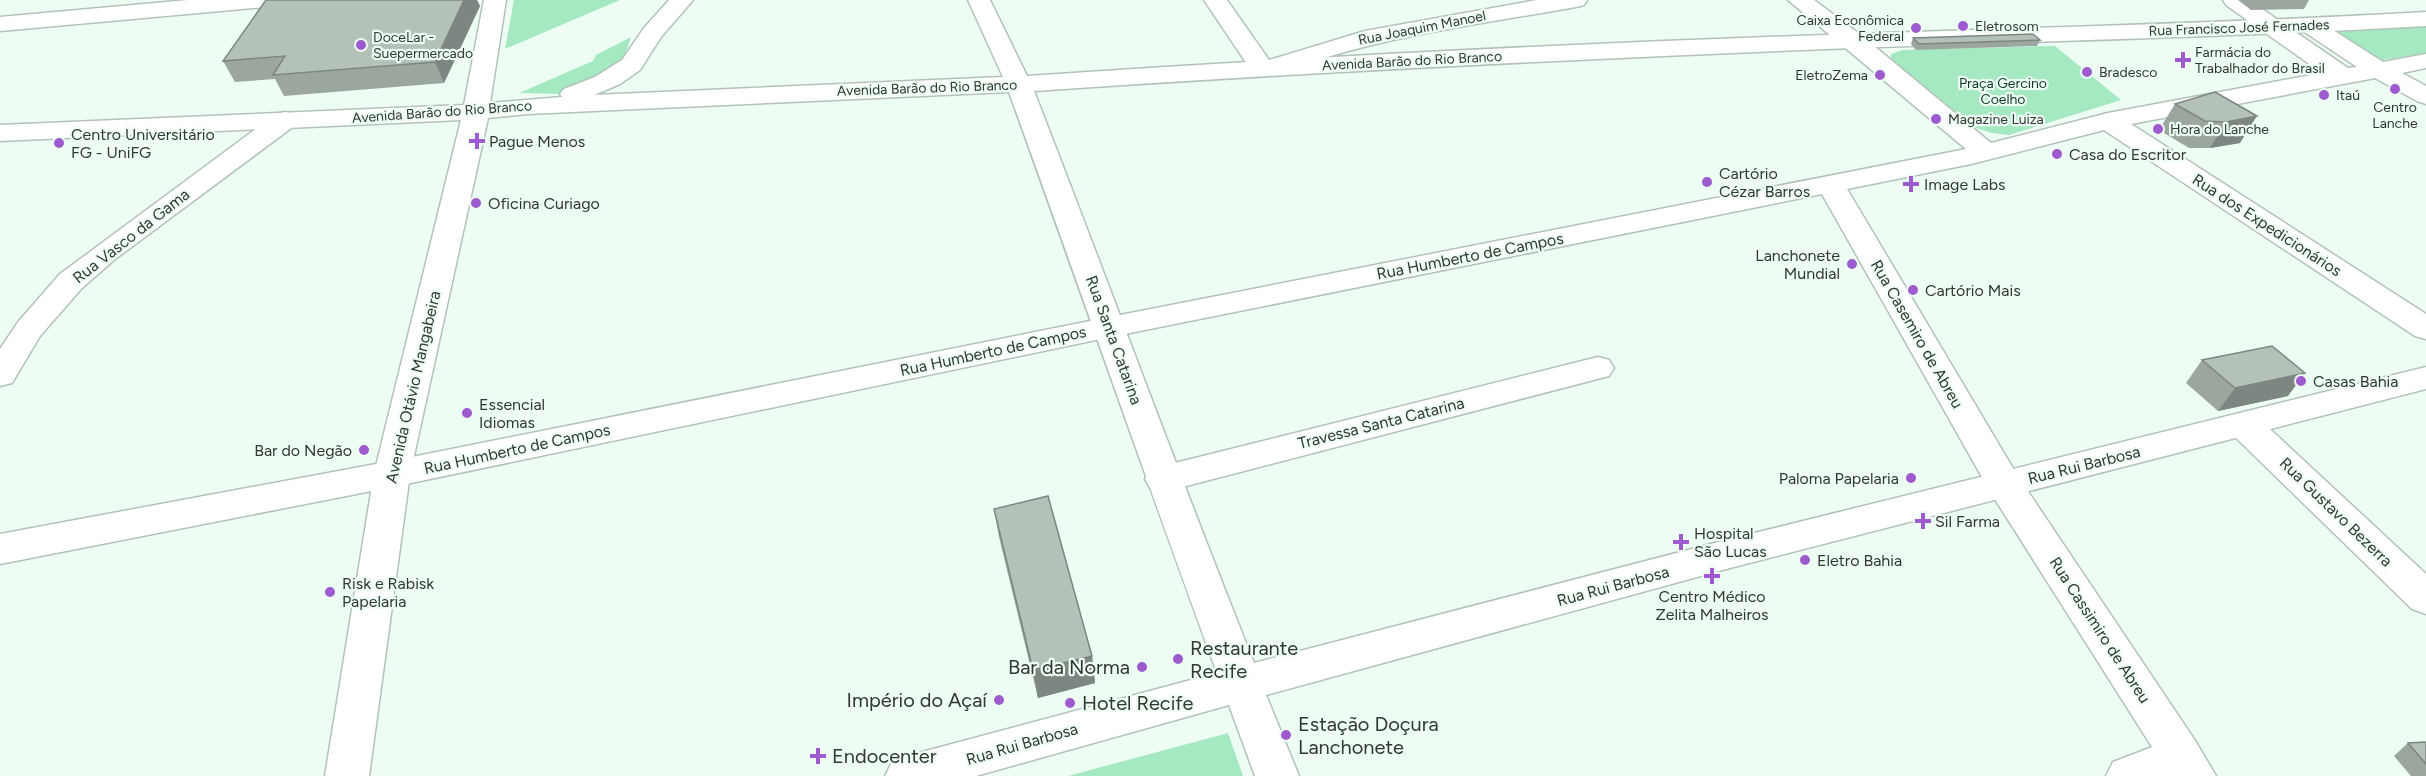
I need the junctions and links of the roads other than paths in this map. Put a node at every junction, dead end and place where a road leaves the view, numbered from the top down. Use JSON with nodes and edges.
{"nodes":[{"id":1,"x":265,"y":0,"type":"edge"},
{"id":2,"x":495,"y":0,"type":"edge"},
{"id":3,"x":682,"y":0,"type":"edge"},
{"id":4,"x":979,"y":0,"type":"edge"},
{"id":5,"x":1215,"y":0,"type":"edge"},
{"id":6,"x":1576,"y":0,"type":"edge"},
{"id":7,"x":1799,"y":0,"type":"edge"},
{"id":8,"x":2234,"y":0,"type":"edge"},
{"id":9,"x":2426,"y":19,"type":"edge"},
{"id":10,"x":0,"y":24,"type":"edge"},
{"id":11,"x":2311,"y":26,"type":"junction"},
{"id":12,"x":2274,"y":28,"type":"junction"},
{"id":13,"x":1854,"y":41,"type":"junction"},
{"id":14,"x":2426,"y":61,"type":"edge"},
{"id":15,"x":631,"y":65,"type":"junction"},
{"id":16,"x":1267,"y":68,"type":"junction"},
{"id":17,"x":2377,"y":69,"type":"junction"},
{"id":18,"x":2343,"y":76,"type":"junction"},
{"id":19,"x":1019,"y":84,"type":"junction"},
{"id":20,"x":2426,"y":96,"type":"edge"},
{"id":21,"x":666,"y":99,"type":"junction"},
{"id":22,"x":528,"y":106,"type":"junction"},
{"id":23,"x":476,"y":112,"type":"junction"},
{"id":24,"x":285,"y":120,"type":"junction"},
{"id":25,"x":2108,"y":121,"type":"junction"},
{"id":26,"x":0,"y":133,"type":"edge"},
{"id":27,"x":1986,"y":152,"type":"junction"},
{"id":28,"x":1830,"y":184,"type":"junction"},
{"id":29,"x":1110,"y":327,"type":"junction"},
{"id":30,"x":2426,"y":329,"type":"edge"},
{"id":31,"x":1598,"y":368,"type":"dead end"},
{"id":32,"x":0,"y":375,"type":"edge"},
{"id":33,"x":2426,"y":378,"type":"edge"},
{"id":34,"x":2245,"y":426,"type":"junction"},
{"id":35,"x":392,"y":474,"type":"junction"},
{"id":36,"x":1163,"y":479,"type":"junction"},
{"id":37,"x":2004,"y":484,"type":"junction"},
{"id":38,"x":0,"y":549,"type":"edge"},
{"id":39,"x":2426,"y":598,"type":"edge"},
{"id":40,"x":1241,"y":683,"type":"junction"},
{"id":41,"x":2188,"y":765,"type":"edge"},
{"id":42,"x":347,"y":776,"type":"edge"},
{"id":43,"x":907,"y":776,"type":"edge"},
{"id":44,"x":1277,"y":776,"type":"edge"},
{"id":45,"x":2128,"y":776,"type":"edge"}],
"edges":[{"from":1,"to":10,"type":"main road"},
{"from":2,"to":23,"type":"main road","name":"Avenida Otávio Mangabeira"},
{"from":3,"to":15,"type":"main road"},
{"from":4,"to":19,"type":"main road","name":"Rua Santa Catarina"},
{"from":5,"to":16,"type":"main road"},
{"from":6,"to":16,"type":"main road","name":"Rua Joaquim Manoel"},
{"from":7,"to":13,"type":"main road"},
{"from":8,"to":12,"type":"main road"},
{"from":9,"to":11,"type":"main road","name":"Rua Francisco José Fernades"},
{"from":11,"to":12,"type":"main road","name":"Rua Francisco José Fernades"},
{"from":11,"to":17,"type":"main road"},
{"from":12,"to":13,"type":"main road","name":"Rua Francisco José Fernades"},
{"from":12,"to":18,"type":"main road"},
{"from":13,"to":16,"type":"main road","name":"Avenida Barão do Rio Branco"},
{"from":13,"to":27,"type":"main road"},
{"from":14,"to":17,"type":"main road"},
{"from":15,"to":21,"type":"main road"},
{"from":15,"to":22,"type":"main road"},
{"from":16,"to":19,"type":"main road","name":"Avenida Barão do Rio Branco"},
{"from":17,"to":18,"type":"main road"},
{"from":17,"to":20,"type":"main road"},
{"from":18,"to":25,"type":"main road"},
{"from":19,"to":21,"type":"main road","name":"Avenida Barão do Rio Branco"},
{"from":19,"to":29,"type":"main road","name":"Rua Santa Catarina"},
{"from":21,"to":22,"type":"main road","name":"Avenida Barão do Rio Branco"},
{"from":22,"to":23,"type":"main road","name":"Avenida Barão do Rio Branco"},
{"from":23,"to":24,"type":"main road","name":"Avenida Barão do Rio Branco"},
{"from":23,"to":35,"type":"main road","name":"Avenida Otávio Mangabeira"},
{"from":24,"to":26,"type":"main road","name":"Avenida Barão do Rio Branco"},
{"from":24,"to":32,"type":"main road","name":"Rua Vasco da Gama"},
{"from":25,"to":27,"type":"main road"},
{"from":25,"to":30,"type":"main road","name":"Rua dos Expedicionários"},
{"from":27,"to":28,"type":"main road","name":"Rua Humberto de Campos"},
{"from":28,"to":29,"type":"main road","name":"Rua Humberto de Campos"},
{"from":28,"to":37,"type":"main road","name":"Rua Casemiro de Abreu"},
{"from":29,"to":35,"type":"main road","name":"Rua Humberto de Campos"},
{"from":29,"to":36,"type":"main road","name":"Rua Santa Catarina"},
{"from":31,"to":36,"type":"main road","name":"Travessa Santa Catarina"},
{"from":33,"to":34,"type":"main road","name":"Rua Rui Barbosa"},
{"from":34,"to":37,"type":"main road","name":"Rua Rui Barbosa"},
{"from":34,"to":39,"type":"main road","name":"Rua Gustavo Bezerra"},
{"from":35,"to":38,"type":"main road","name":"Rua Humberto de Campos"},
{"from":35,"to":42,"type":"main road","name":"Avenida Otávio Mangabeira"},
{"from":36,"to":40,"type":"main road","name":"Rua Santa Catarina"},
{"from":37,"to":40,"type":"main road","name":"Rua Rui Barbosa"},
{"from":37,"to":41,"type":"main road","name":"Rua Cassimiro de Abreu"},
{"from":40,"to":43,"type":"main road","name":"Rua Rui Barbosa"},
{"from":40,"to":44,"type":"main road","name":"Rua Santa Catarina"},
{"from":41,"to":45,"type":"main road"}]}
